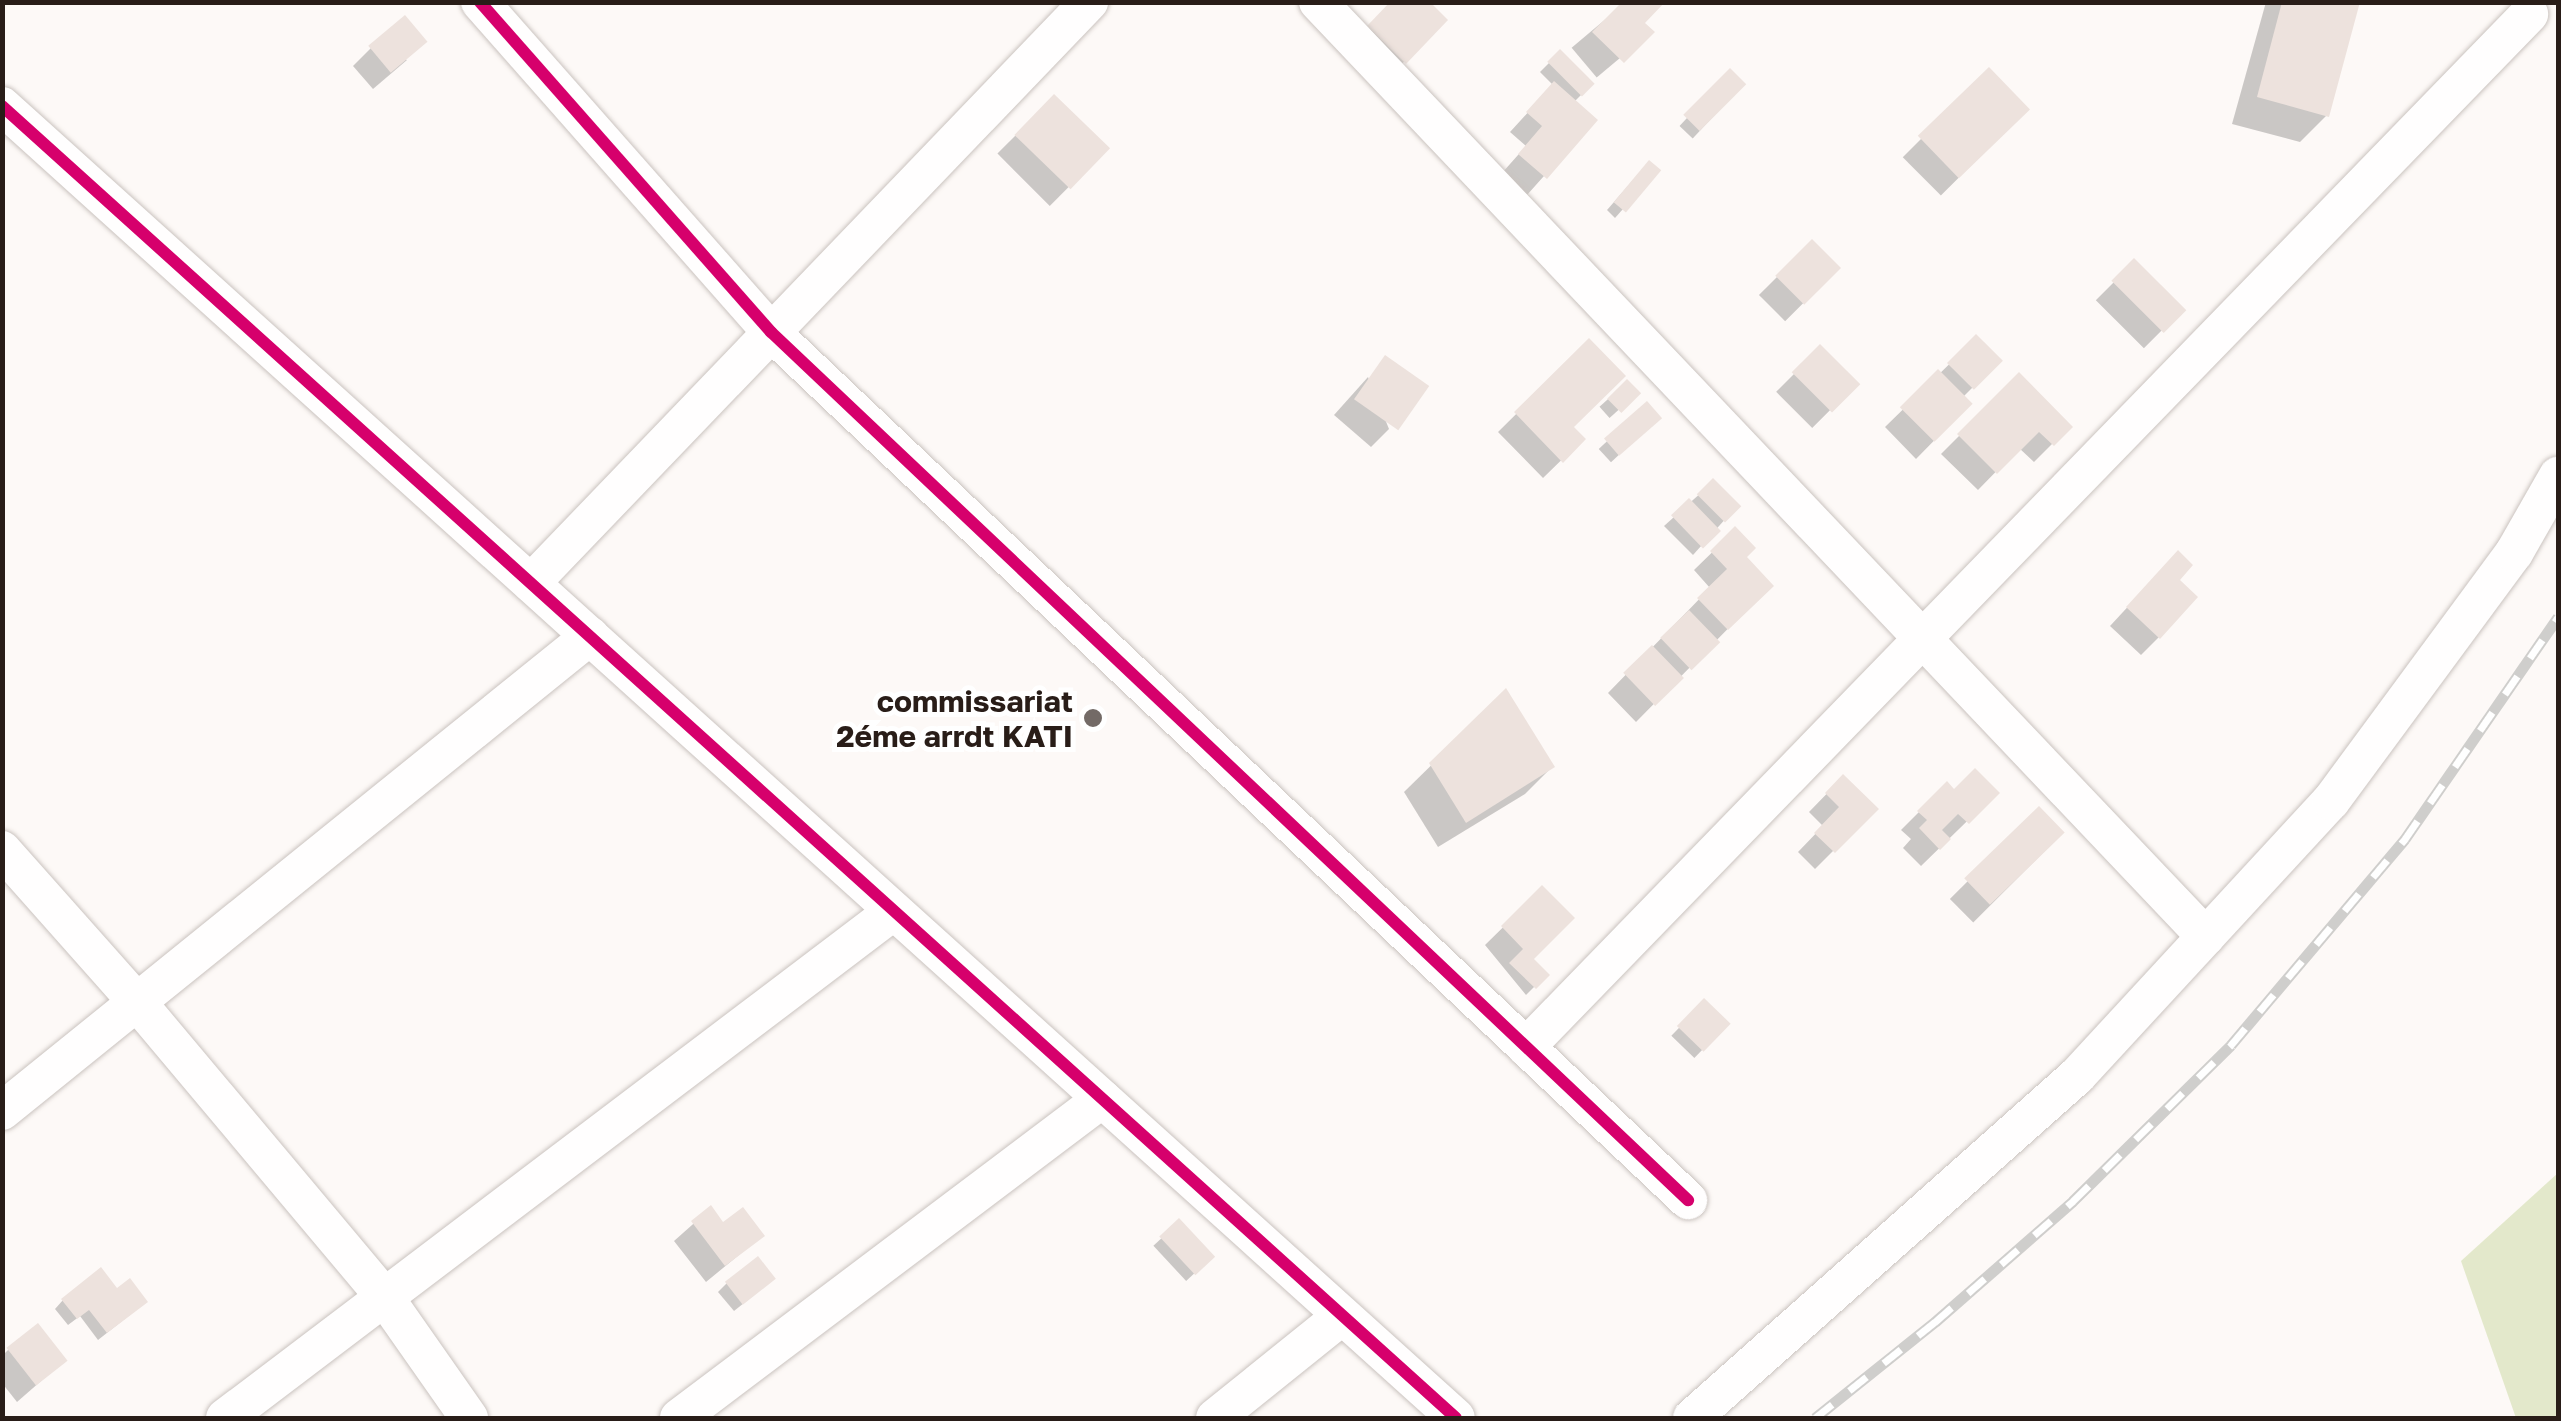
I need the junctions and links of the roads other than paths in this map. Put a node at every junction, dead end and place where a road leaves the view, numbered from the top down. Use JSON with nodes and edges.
{"nodes":[{"id":1,"x":480,"y":2,"type":"edge"},
{"id":2,"x":1089,"y":2,"type":"edge"},
{"id":3,"x":1318,"y":2,"type":"edge"},
{"id":4,"x":2529,"y":14,"type":"dead end"},
{"id":5,"x":2,"y":106,"type":"edge"},
{"id":6,"x":772,"y":332,"type":"junction"},
{"id":7,"x":2558,"y":476,"type":"edge"},
{"id":8,"x":531,"y":583,"type":"junction"},
{"id":9,"x":590,"y":636,"type":"junction"},
{"id":10,"x":1922,"y":639,"type":"junction"},
{"id":11,"x":2,"y":850,"type":"edge"},
{"id":12,"x":894,"y":911,"type":"junction"},
{"id":13,"x":2206,"y":937,"type":"junction"},
{"id":14,"x":137,"y":1002,"type":"junction"},
{"id":15,"x":1526,"y":1047,"type":"junction"},
{"id":16,"x":1102,"y":1099,"type":"junction"},
{"id":17,"x":2,"y":1111,"type":"edge"},
{"id":18,"x":1688,"y":1200,"type":"dead end"},
{"id":19,"x":383,"y":1295,"type":"junction"},
{"id":20,"x":1342,"y":1316,"type":"junction"},
{"id":21,"x":225,"y":1418,"type":"edge"},
{"id":22,"x":469,"y":1418,"type":"edge"},
{"id":23,"x":680,"y":1418,"type":"edge"},
{"id":24,"x":1215,"y":1418,"type":"edge"},
{"id":25,"x":1456,"y":1418,"type":"edge"},
{"id":26,"x":1692,"y":1418,"type":"edge"}],
"edges":[{"from":1,"to":6,"type":"street"},
{"from":2,"to":6,"type":"street"},
{"from":3,"to":10,"type":"street"},
{"from":4,"to":10,"type":"street"},
{"from":5,"to":8,"type":"street"},
{"from":6,"to":8,"type":"street"},
{"from":6,"to":15,"type":"street"},
{"from":7,"to":13,"type":"street"},
{"from":8,"to":9,"type":"street"},
{"from":9,"to":12,"type":"street"},
{"from":9,"to":14,"type":"street"},
{"from":10,"to":13,"type":"street"},
{"from":10,"to":15,"type":"street"},
{"from":11,"to":14,"type":"street"},
{"from":12,"to":16,"type":"street"},
{"from":12,"to":19,"type":"street"},
{"from":13,"to":26,"type":"street"},
{"from":14,"to":17,"type":"street"},
{"from":14,"to":19,"type":"street"},
{"from":15,"to":18,"type":"street"},
{"from":16,"to":20,"type":"street"},
{"from":16,"to":23,"type":"street"},
{"from":19,"to":21,"type":"street"},
{"from":19,"to":22,"type":"street"},
{"from":20,"to":24,"type":"street"},
{"from":20,"to":25,"type":"street"}]}
